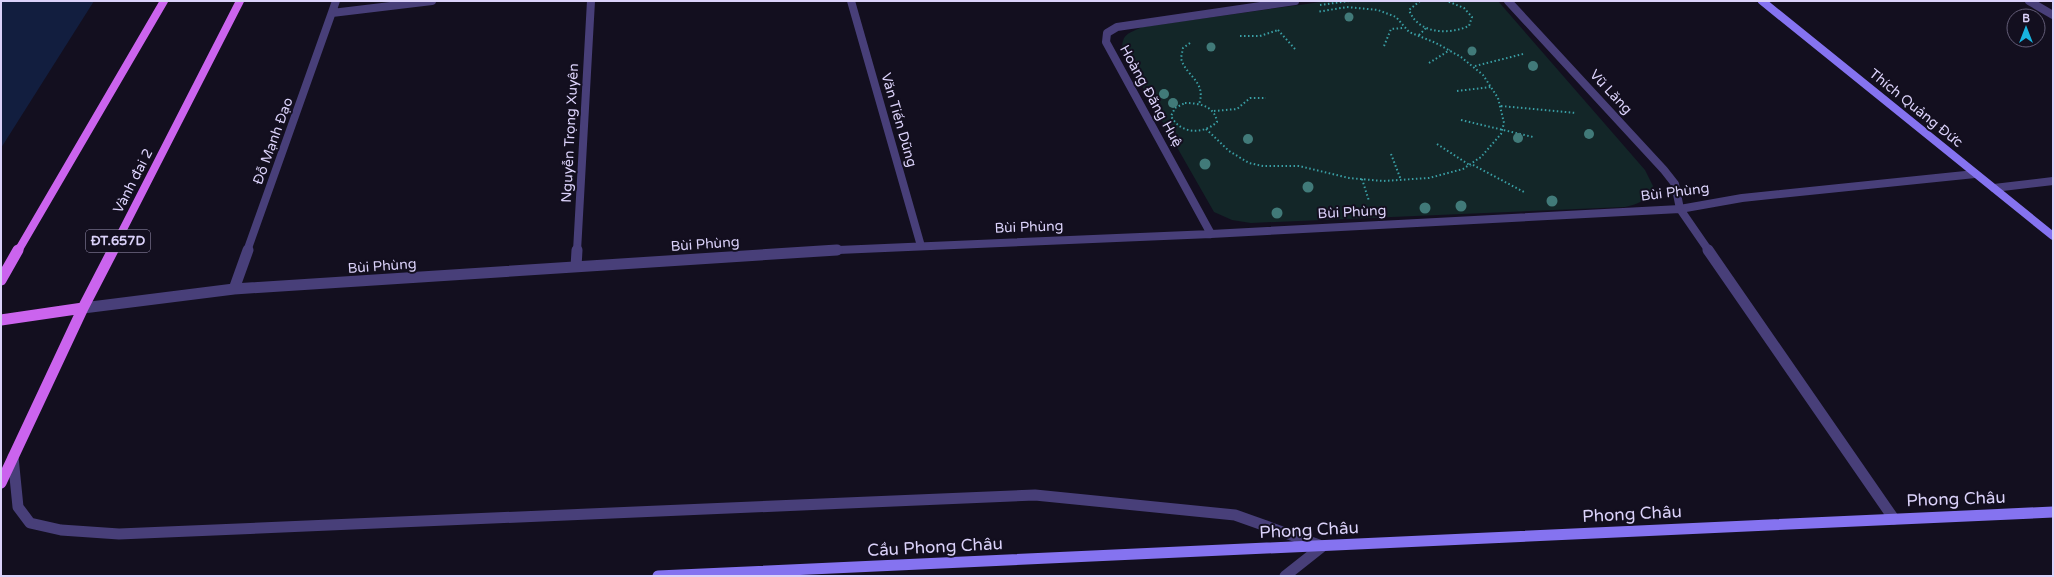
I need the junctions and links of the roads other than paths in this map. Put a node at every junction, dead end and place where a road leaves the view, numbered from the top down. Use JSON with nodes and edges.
{"nodes":[{"id":1,"x":164,"y":1,"type":"edge"},
{"id":2,"x":240,"y":1,"type":"edge"},
{"id":3,"x":336,"y":1,"type":"edge"},
{"id":4,"x":432,"y":1,"type":"edge"},
{"id":5,"x":591,"y":1,"type":"edge"},
{"id":6,"x":851,"y":1,"type":"edge"},
{"id":7,"x":1295,"y":1,"type":"edge"},
{"id":8,"x":1508,"y":1,"type":"edge"},
{"id":9,"x":1762,"y":1,"type":"edge"},
{"id":10,"x":2029,"y":1,"type":"edge"},
{"id":11,"x":332,"y":13,"type":"junction"},
{"id":12,"x":2053,"y":15,"type":"edge"},
{"id":13,"x":1975,"y":174,"type":"junction"},
{"id":14,"x":2053,"y":181,"type":"edge"},
{"id":15,"x":1994,"y":188,"type":"junction"},
{"id":16,"x":1680,"y":209,"type":"junction"},
{"id":17,"x":1211,"y":234,"type":"junction"},
{"id":18,"x":2053,"y":236,"type":"edge"},
{"id":19,"x":921,"y":246,"type":"junction"},
{"id":20,"x":576,"y":267,"type":"junction"},
{"id":21,"x":1,"y":280,"type":"edge"},
{"id":22,"x":234,"y":289,"type":"junction"},
{"id":23,"x":83,"y":308,"type":"junction"},
{"id":24,"x":1,"y":320,"type":"edge"},
{"id":25,"x":13,"y":457,"type":"junction"},
{"id":26,"x":1,"y":483,"type":"edge"},
{"id":27,"x":2053,"y":512,"type":"edge"},
{"id":28,"x":1894,"y":519,"type":"junction"},
{"id":29,"x":1323,"y":546,"type":"junction"},
{"id":30,"x":1213,"y":552,"type":"joint"},
{"id":31,"x":658,"y":576,"type":"edge"},
{"id":32,"x":1285,"y":576,"type":"edge"}],
"edges":[{"from":1,"to":21,"type":"main road"},
{"from":2,"to":23,"type":"main road","name":"Vành đai 2","number":"ĐT.657D"},
{"from":3,"to":11,"type":"street","name":"Đỗ Mạnh Đạo"},
{"from":4,"to":11,"type":"street"},
{"from":5,"to":20,"type":"street","name":"Nguyễn Trọng Xuyên"},
{"from":6,"to":19,"type":"street","name":"Văn Tiến Dũng"},
{"from":7,"to":17,"type":"street","name":"Hoàng Đăng Huệ"},
{"from":8,"to":16,"type":"street","name":"Vũ Lăng"},
{"from":9,"to":13,"type":"main road","name":"Thích Quảng Đức"},
{"from":10,"to":12,"type":"street"},
{"from":11,"to":22,"type":"street","name":"Đỗ Mạnh Đạo"},
{"from":13,"to":15,"type":"main road","name":"Thích Quảng Đức"},
{"from":13,"to":16,"type":"street","name":"Bùi Phùng"},
{"from":14,"to":15,"type":"street"},
{"from":15,"to":18,"type":"main road","name":"Thích Quảng Đức"},
{"from":16,"to":17,"type":"street","name":"Bùi Phùng"},
{"from":16,"to":28,"type":"street"},
{"from":17,"to":19,"type":"street","name":"Bùi Phùng"},
{"from":19,"to":20,"type":"street","name":"Bùi Phùng"},
{"from":20,"to":22,"type":"street","name":"Bùi Phùng"},
{"from":22,"to":23,"type":"street","name":"Bùi Phùng"},
{"from":23,"to":24,"type":"main road"},
{"from":23,"to":25,"type":"main road","name":"Vành đai 2","number":"ĐT.657D"},
{"from":25,"to":26,"type":"main road","name":"Vành đai 2","number":"ĐT.657D"},
{"from":25,"to":29,"type":"street"},
{"from":27,"to":28,"type":"main road","name":"Phong Châu"},
{"from":28,"to":29,"type":"main road","name":"Phong Châu"},
{"from":29,"to":30,"type":"main road","name":"Phong Châu"},
{"from":29,"to":32,"type":"street"},
{"from":30,"to":31,"type":"main road","name":"Cầu Phong Châu"}]}
